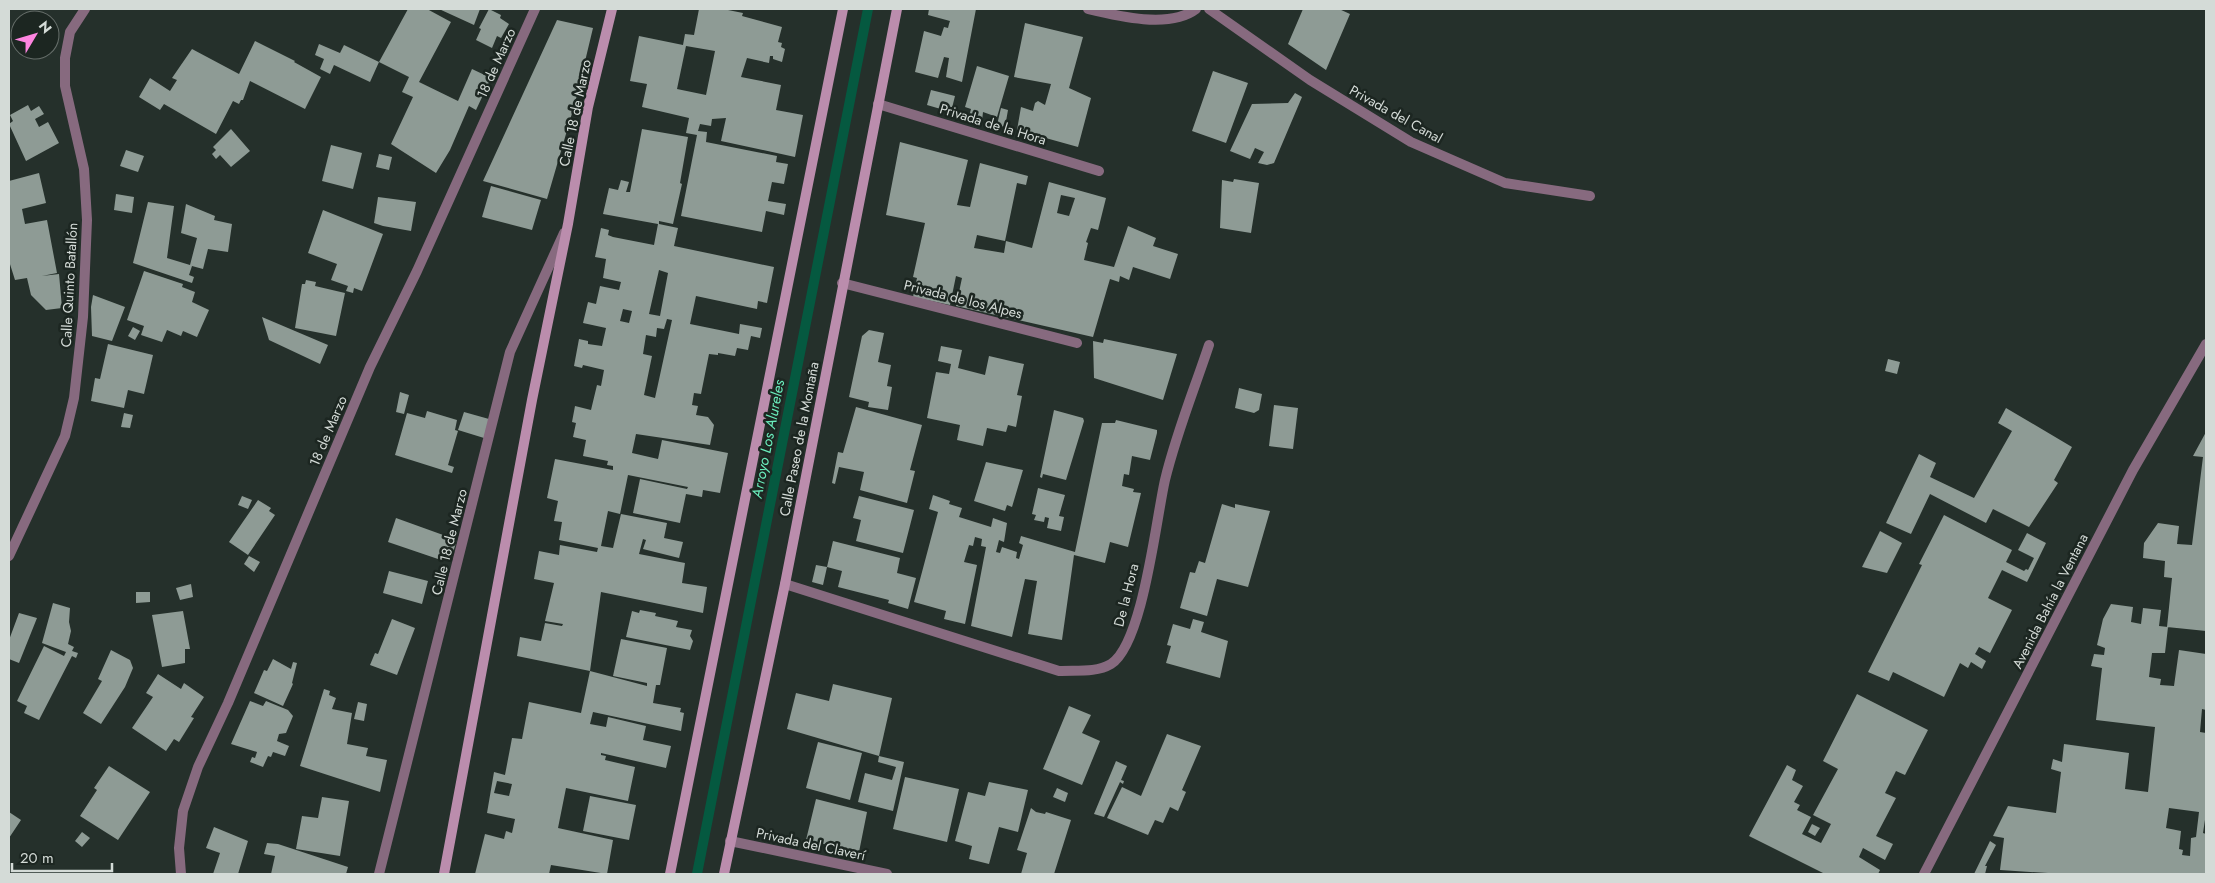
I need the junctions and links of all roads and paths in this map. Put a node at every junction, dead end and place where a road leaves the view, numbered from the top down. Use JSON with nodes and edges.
{"nodes":[{"id":1,"x":85,"y":9,"type":"edge"},
{"id":2,"x":534,"y":9,"type":"edge"},
{"id":3,"x":612,"y":9,"type":"edge"},
{"id":4,"x":843,"y":9,"type":"edge"},
{"id":5,"x":897,"y":9,"type":"edge"},
{"id":6,"x":1088,"y":9,"type":"edge"},
{"id":7,"x":1196,"y":9,"type":"edge"},
{"id":8,"x":1209,"y":9,"type":"edge"},
{"id":9,"x":878,"y":104,"type":"junction"},
{"id":10,"x":1099,"y":171,"type":"dead end"},
{"id":11,"x":1590,"y":196,"type":"dead end"},
{"id":12,"x":568,"y":224,"type":"junction"},
{"id":13,"x":842,"y":282,"type":"junction"},
{"id":14,"x":1077,"y":343,"type":"dead end"},
{"id":15,"x":2206,"y":344,"type":"edge"},
{"id":16,"x":1209,"y":345,"type":"dead end"},
{"id":17,"x":9,"y":556,"type":"edge"},
{"id":18,"x":785,"y":584,"type":"junction"},
{"id":19,"x":730,"y":840,"type":"junction"},
{"id":20,"x":181,"y":874,"type":"edge"},
{"id":21,"x":379,"y":874,"type":"edge"},
{"id":22,"x":444,"y":874,"type":"edge"},
{"id":23,"x":670,"y":874,"type":"edge"},
{"id":24,"x":724,"y":874,"type":"edge"},
{"id":25,"x":887,"y":874,"type":"edge"},
{"id":26,"x":1924,"y":874,"type":"edge"}],
"edges":[{"from":1,"to":17,"type":"street","name":"Calle Quinto Batallón"},
{"from":2,"to":20,"type":"street","name":"18 de Marzo"},
{"from":3,"to":12,"type":"main road","name":"Calle 18 de Marzo"},
{"from":4,"to":23,"type":"main road"},
{"from":5,"to":9,"type":"main road","name":"Calle Paseo de la Montaña"},
{"from":6,"to":7,"type":"street"},
{"from":8,"to":11,"type":"street","name":"Privada del Canal"},
{"from":9,"to":10,"type":"street","name":"Privada de la Hora"},
{"from":9,"to":13,"type":"main road","name":"Calle Paseo de la Montaña"},
{"from":12,"to":21,"type":"street","name":"Calle 18 de Marzo"},
{"from":12,"to":22,"type":"main road","name":"Calle 18 de Marzo"},
{"from":13,"to":14,"type":"street","name":"Privada de los Alpes"},
{"from":13,"to":18,"type":"main road","name":"Calle Paseo de la Montaña"},
{"from":15,"to":26,"type":"street","name":"Avenida Bahía la Ventana"},
{"from":16,"to":18,"type":"street","name":"De la Hora"},
{"from":18,"to":19,"type":"main road","name":"Calle Paseo de la Montaña"},
{"from":19,"to":24,"type":"main road","name":"Calle Paseo de la Montaña"},
{"from":19,"to":25,"type":"street","name":"Privada del Claverí"}]}
